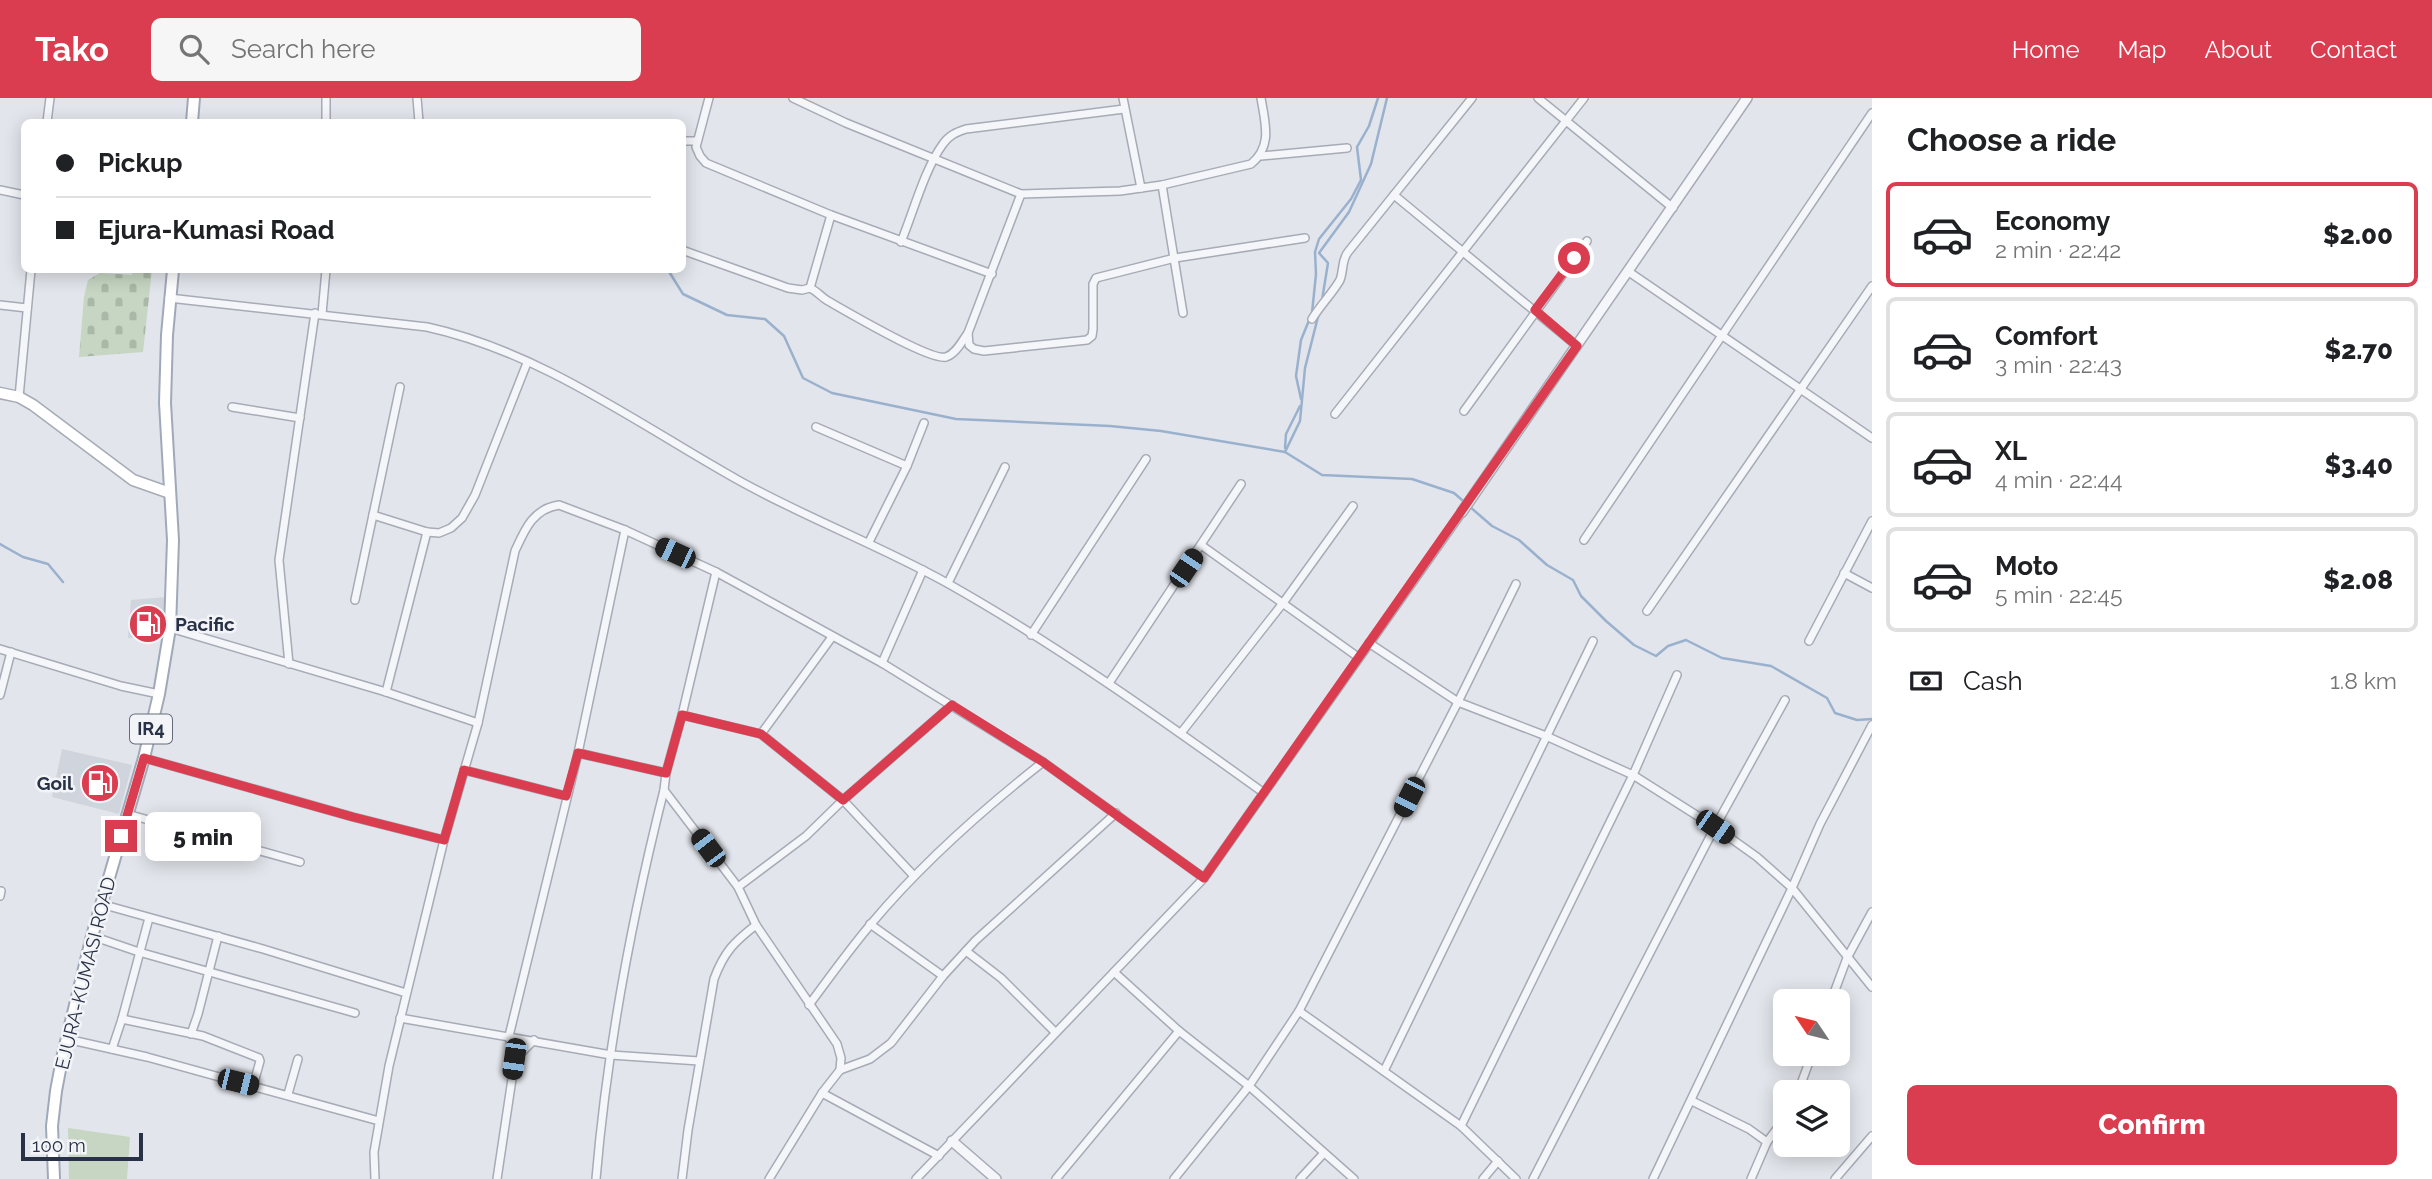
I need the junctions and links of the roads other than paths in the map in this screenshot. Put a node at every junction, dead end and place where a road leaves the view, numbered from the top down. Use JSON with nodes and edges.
{"nodes":[{"id":1,"x":50,"y":98,"type":"edge"},
{"id":2,"x":194,"y":98,"type":"edge"},
{"id":3,"x":326,"y":98,"type":"edge"},
{"id":4,"x":417,"y":98,"type":"edge"},
{"id":5,"x":709,"y":98,"type":"edge"},
{"id":6,"x":793,"y":98,"type":"edge"},
{"id":7,"x":1126,"y":98,"type":"edge"},
{"id":8,"x":1261,"y":98,"type":"edge"},
{"id":9,"x":1472,"y":98,"type":"edge"},
{"id":10,"x":1538,"y":98,"type":"edge"},
{"id":11,"x":1584,"y":98,"type":"edge"},
{"id":12,"x":1747,"y":98,"type":"edge"},
{"id":13,"x":802,"y":100,"type":"edge"},
{"id":14,"x":1124,"y":109,"type":"junction"},
{"id":15,"x":1872,"y":113,"type":"edge"},
{"id":16,"x":47,"y":119,"type":"edge"},
{"id":17,"x":192,"y":119,"type":"edge"},
{"id":18,"x":326,"y":119,"type":"edge"},
{"id":19,"x":419,"y":119,"type":"edge"},
{"id":20,"x":1566,"y":121,"type":"junction"},
{"id":21,"x":686,"y":141,"type":"edge"},
{"id":22,"x":697,"y":141,"type":"junction"},
{"id":23,"x":1347,"y":148,"type":"dead end"},
{"id":24,"x":1261,"y":156,"type":"junction"},
{"id":25,"x":934,"y":159,"type":"junction"},
{"id":26,"x":1162,"y":185,"type":"junction"},
{"id":27,"x":1141,"y":188,"type":"junction"},
{"id":28,"x":0,"y":190,"type":"edge"},
{"id":29,"x":21,"y":194,"type":"edge"},
{"id":30,"x":1021,"y":194,"type":"junction"},
{"id":31,"x":1394,"y":195,"type":"junction"},
{"id":32,"x":1673,"y":208,"type":"junction"},
{"id":33,"x":831,"y":215,"type":"junction"},
{"id":34,"x":1305,"y":238,"type":"dead end"},
{"id":35,"x":1587,"y":241,"type":"dead end"},
{"id":36,"x":901,"y":242,"type":"junction"},
{"id":37,"x":1462,"y":250,"type":"junction"},
{"id":38,"x":686,"y":251,"type":"edge"},
{"id":39,"x":1175,"y":258,"type":"junction"},
{"id":40,"x":1629,"y":272,"type":"junction"},
{"id":41,"x":31,"y":273,"type":"edge"},
{"id":42,"x":173,"y":273,"type":"edge"},
{"id":43,"x":325,"y":273,"type":"edge"},
{"id":44,"x":992,"y":274,"type":"junction"},
{"id":45,"x":1872,"y":286,"type":"edge"},
{"id":46,"x":810,"y":288,"type":"junction"},
{"id":47,"x":169,"y":298,"type":"junction"},
{"id":48,"x":0,"y":305,"type":"edge"},
{"id":49,"x":27,"y":308,"type":"junction"},
{"id":50,"x":1535,"y":310,"type":"junction"},
{"id":51,"x":1183,"y":313,"type":"dead end"},
{"id":52,"x":318,"y":314,"type":"junction"},
{"id":53,"x":1312,"y":319,"type":"dead end"},
{"id":54,"x":968,"y":333,"type":"junction"},
{"id":55,"x":1722,"y":336,"type":"junction"},
{"id":56,"x":1577,"y":346,"type":"junction"},
{"id":57,"x":527,"y":363,"type":"junction"},
{"id":58,"x":400,"y":387,"type":"dead end"},
{"id":59,"x":1801,"y":390,"type":"junction"},
{"id":60,"x":0,"y":393,"type":"edge"},
{"id":61,"x":19,"y":397,"type":"junction"},
{"id":62,"x":232,"y":407,"type":"dead end"},
{"id":63,"x":1464,"y":411,"type":"dead end"},
{"id":64,"x":1335,"y":414,"type":"dead end"},
{"id":65,"x":300,"y":418,"type":"junction"},
{"id":66,"x":924,"y":423,"type":"dead end"},
{"id":67,"x":816,"y":427,"type":"dead end"},
{"id":68,"x":1872,"y":438,"type":"edge"},
{"id":69,"x":1146,"y":458,"type":"dead end"},
{"id":70,"x":907,"y":466,"type":"junction"},
{"id":71,"x":1005,"y":467,"type":"dead end"},
{"id":72,"x":1241,"y":484,"type":"dead end"},
{"id":73,"x":170,"y":493,"type":"junction"},
{"id":74,"x":1353,"y":506,"type":"dead end"},
{"id":75,"x":1462,"y":512,"type":"joint"},
{"id":76,"x":373,"y":515,"type":"junction"},
{"id":77,"x":1872,"y":521,"type":"edge"},
{"id":78,"x":625,"y":530,"type":"junction"},
{"id":79,"x":428,"y":532,"type":"junction"},
{"id":80,"x":1584,"y":540,"type":"dead end"},
{"id":81,"x":869,"y":542,"type":"junction"},
{"id":82,"x":1201,"y":545,"type":"junction"},
{"id":83,"x":923,"y":570,"type":"junction"},
{"id":84,"x":716,"y":572,"type":"junction"},
{"id":85,"x":1844,"y":573,"type":"junction"},
{"id":86,"x":948,"y":583,"type":"junction"},
{"id":87,"x":1516,"y":584,"type":"dead end"},
{"id":88,"x":1872,"y":588,"type":"edge"},
{"id":89,"x":355,"y":600,"type":"dead end"},
{"id":90,"x":1283,"y":603,"type":"junction"},
{"id":91,"x":1647,"y":611,"type":"dead end"},
{"id":92,"x":170,"y":628,"type":"junction"},
{"id":93,"x":1031,"y":635,"type":"junction"},
{"id":94,"x":832,"y":637,"type":"junction"},
{"id":95,"x":1593,"y":641,"type":"dead end"},
{"id":96,"x":1809,"y":641,"type":"dead end"},
{"id":97,"x":1369,"y":643,"type":"junction"},
{"id":98,"x":0,"y":649,"type":"edge"},
{"id":99,"x":11,"y":652,"type":"junction"},
{"id":100,"x":1358,"y":657,"type":"junction"},
{"id":101,"x":882,"y":663,"type":"junction"},
{"id":102,"x":289,"y":664,"type":"junction"},
{"id":103,"x":1677,"y":675,"type":"dead end"},
{"id":104,"x":1109,"y":683,"type":"junction"},
{"id":105,"x":386,"y":692,"type":"junction"},
{"id":106,"x":159,"y":694,"type":"junction"},
{"id":107,"x":0,"y":695,"type":"edge"},
{"id":108,"x":1785,"y":700,"type":"dead end"},
{"id":109,"x":1458,"y":702,"type":"junction"},
{"id":110,"x":952,"y":705,"type":"junction"},
{"id":111,"x":682,"y":715,"type":"junction"},
{"id":112,"x":478,"y":723,"type":"junction"},
{"id":113,"x":1872,"y":725,"type":"edge"},
{"id":114,"x":1181,"y":733,"type":"junction"},
{"id":115,"x":761,"y":734,"type":"junction"},
{"id":116,"x":1546,"y":736,"type":"junction"},
{"id":117,"x":578,"y":753,"type":"junction"},
{"id":118,"x":144,"y":758,"type":"junction"},
{"id":119,"x":1043,"y":762,"type":"junction"},
{"id":120,"x":464,"y":770,"type":"junction"},
{"id":121,"x":666,"y":773,"type":"junction"},
{"id":122,"x":1633,"y":775,"type":"junction"},
{"id":123,"x":664,"y":790,"type":"junction"},
{"id":124,"x":1264,"y":793,"type":"junction"},
{"id":125,"x":566,"y":796,"type":"junction"},
{"id":126,"x":843,"y":800,"type":"junction"},
{"id":127,"x":1116,"y":813,"type":"junction"},
{"id":128,"x":127,"y":814,"type":"junction"},
{"id":129,"x":1715,"y":827,"type":"junction"},
{"id":130,"x":444,"y":840,"type":"junction"},
{"id":131,"x":300,"y":863,"type":"dead end"},
{"id":132,"x":914,"y":876,"type":"junction"},
{"id":133,"x":1204,"y":878,"type":"junction"},
{"id":134,"x":738,"y":887,"type":"junction"},
{"id":135,"x":1792,"y":887,"type":"junction"},
{"id":136,"x":102,"y":904,"type":"junction"},
{"id":137,"x":1872,"y":912,"type":"edge"},
{"id":138,"x":149,"y":918,"type":"junction"},
{"id":139,"x":870,"y":924,"type":"junction"},
{"id":140,"x":755,"y":925,"type":"junction"},
{"id":141,"x":92,"y":936,"type":"junction"},
{"id":142,"x":218,"y":936,"type":"junction"},
{"id":143,"x":966,"y":951,"type":"junction"},
{"id":144,"x":139,"y":952,"type":"junction"},
{"id":145,"x":1847,"y":958,"type":"junction"},
{"id":146,"x":209,"y":972,"type":"junction"},
{"id":147,"x":1114,"y":972,"type":"junction"},
{"id":148,"x":943,"y":976,"type":"junction"},
{"id":149,"x":1872,"y":988,"type":"edge"},
{"id":150,"x":1835,"y":989,"type":"edge"},
{"id":151,"x":406,"y":993,"type":"junction"},
{"id":152,"x":809,"y":1005,"type":"junction"},
{"id":153,"x":1299,"y":1011,"type":"junction"},
{"id":154,"x":355,"y":1013,"type":"dead end"},
{"id":155,"x":400,"y":1018,"type":"junction"},
{"id":156,"x":122,"y":1019,"type":"junction"},
{"id":157,"x":1179,"y":1031,"type":"junction"},
{"id":158,"x":1055,"y":1032,"type":"junction"},
{"id":159,"x":191,"y":1034,"type":"junction"},
{"id":160,"x":509,"y":1036,"type":"junction"},
{"id":161,"x":67,"y":1039,"type":"junction"},
{"id":162,"x":534,"y":1040,"type":"junction"},
{"id":163,"x":112,"y":1049,"type":"junction"},
{"id":164,"x":611,"y":1055,"type":"junction"},
{"id":165,"x":298,"y":1059,"type":"dead end"},
{"id":166,"x":514,"y":1059,"type":"junction"},
{"id":167,"x":699,"y":1061,"type":"junction"},
{"id":168,"x":840,"y":1070,"type":"junction"},
{"id":169,"x":1384,"y":1072,"type":"junction"},
{"id":170,"x":253,"y":1086,"type":"junction"},
{"id":171,"x":1249,"y":1086,"type":"junction"},
{"id":172,"x":822,"y":1093,"type":"junction"},
{"id":173,"x":288,"y":1094,"type":"junction"},
{"id":174,"x":1692,"y":1101,"type":"junction"},
{"id":175,"x":379,"y":1121,"type":"junction"},
{"id":176,"x":1461,"y":1126,"type":"junction"},
{"id":177,"x":1773,"y":1134,"type":"edge"},
{"id":178,"x":1872,"y":1136,"type":"edge"},
{"id":179,"x":952,"y":1141,"type":"junction"},
{"id":180,"x":1767,"y":1142,"type":"junction"},
{"id":181,"x":1324,"y":1153,"type":"junction"},
{"id":182,"x":939,"y":1156,"type":"junction"},
{"id":183,"x":1497,"y":1161,"type":"junction"},
{"id":184,"x":54,"y":1179,"type":"edge"},
{"id":185,"x":375,"y":1179,"type":"edge"},
{"id":186,"x":497,"y":1179,"type":"edge"},
{"id":187,"x":596,"y":1179,"type":"edge"},
{"id":188,"x":682,"y":1179,"type":"edge"},
{"id":189,"x":769,"y":1179,"type":"edge"},
{"id":190,"x":916,"y":1179,"type":"edge"},
{"id":191,"x":996,"y":1179,"type":"edge"},
{"id":192,"x":1056,"y":1179,"type":"edge"},
{"id":193,"x":1174,"y":1179,"type":"edge"},
{"id":194,"x":1300,"y":1179,"type":"edge"},
{"id":195,"x":1354,"y":1179,"type":"edge"},
{"id":196,"x":1483,"y":1179,"type":"edge"},
{"id":197,"x":1516,"y":1179,"type":"edge"},
{"id":198,"x":1533,"y":1179,"type":"edge"},
{"id":199,"x":1653,"y":1179,"type":"edge"},
{"id":200,"x":1751,"y":1179,"type":"edge"},
{"id":201,"x":1835,"y":1179,"type":"edge"}],
"edges":[{"from":1,"to":16,"type":"street"},
{"from":2,"to":17,"type":"main road"},
{"from":3,"to":18,"type":"street"},
{"from":4,"to":19,"type":"street"},
{"from":5,"to":22,"type":"street"},
{"from":6,"to":13,"type":"street"},
{"from":7,"to":14,"type":"street"},
{"from":8,"to":24,"type":"street"},
{"from":9,"to":31,"type":"street"},
{"from":10,"to":20,"type":"street"},
{"from":11,"to":20,"type":"street"},
{"from":12,"to":32,"type":"street"},
{"from":13,"to":25,"type":"street"},
{"from":14,"to":25,"type":"street"},
{"from":14,"to":27,"type":"street"},
{"from":15,"to":55,"type":"street"},
{"from":20,"to":32,"type":"street"},
{"from":20,"to":37,"type":"street"},
{"from":21,"to":22,"type":"street"},
{"from":22,"to":33,"type":"street"},
{"from":23,"to":24,"type":"street"},
{"from":24,"to":26,"type":"street"},
{"from":25,"to":30,"type":"street"},
{"from":25,"to":36,"type":"street"},
{"from":26,"to":27,"type":"street"},
{"from":26,"to":39,"type":"street"},
{"from":27,"to":30,"type":"street"},
{"from":28,"to":29,"type":"street"},
{"from":30,"to":44,"type":"street"},
{"from":31,"to":37,"type":"street"},
{"from":31,"to":53,"type":"street"},
{"from":32,"to":40,"type":"street"},
{"from":33,"to":36,"type":"street"},
{"from":33,"to":46,"type":"street"},
{"from":34,"to":39,"type":"street"},
{"from":35,"to":50,"type":"street"},
{"from":36,"to":44,"type":"street"},
{"from":37,"to":50,"type":"street"},
{"from":37,"to":64,"type":"street"},
{"from":38,"to":46,"type":"street"},
{"from":39,"to":51,"type":"street"},
{"from":39,"to":54,"type":"street"},
{"from":40,"to":55,"type":"street"},
{"from":40,"to":56,"type":"street"},
{"from":41,"to":49,"type":"street"},
{"from":42,"to":47,"type":"main road","name":"EJURA-KUMASI ROAD","number":"IR4"},
{"from":43,"to":52,"type":"street"},
{"from":44,"to":54,"type":"street"},
{"from":45,"to":59,"type":"street"},
{"from":46,"to":54,"type":"street"},
{"from":47,"to":52,"type":"street"},
{"from":47,"to":73,"type":"main road","name":"EJURA-KUMASI ROAD","number":"IR4"},
{"from":48,"to":49,"type":"street"},
{"from":49,"to":61,"type":"street"},
{"from":50,"to":56,"type":"street"},
{"from":50,"to":63,"type":"street"},
{"from":52,"to":57,"type":"street"},
{"from":52,"to":65,"type":"street"},
{"from":55,"to":59,"type":"street"},
{"from":55,"to":80,"type":"street"},
{"from":56,"to":75,"type":"street"},
{"from":57,"to":79,"type":"street"},
{"from":57,"to":81,"type":"street"},
{"from":58,"to":76,"type":"street"},
{"from":59,"to":68,"type":"street"},
{"from":59,"to":91,"type":"street"},
{"from":60,"to":61,"type":"main road"},
{"from":61,"to":73,"type":"main road"},
{"from":62,"to":65,"type":"street"},
{"from":65,"to":102,"type":"street"},
{"from":66,"to":70,"type":"street"},
{"from":67,"to":70,"type":"street"},
{"from":69,"to":93,"type":"street"},
{"from":70,"to":81,"type":"street"},
{"from":71,"to":86,"type":"street"},
{"from":72,"to":82,"type":"street"},
{"from":73,"to":92,"type":"main road","name":"EJURA-KUMASI ROAD","number":"IR4"},
{"from":74,"to":90,"type":"street"},
{"from":75,"to":97,"type":"street"},
{"from":76,"to":79,"type":"street"},
{"from":76,"to":89,"type":"street"},
{"from":77,"to":85,"type":"street"},
{"from":78,"to":84,"type":"street"},
{"from":78,"to":112,"type":"street"},
{"from":78,"to":117,"type":"street"},
{"from":79,"to":105,"type":"street"},
{"from":81,"to":83,"type":"street"},
{"from":82,"to":90,"type":"street"},
{"from":82,"to":104,"type":"street"},
{"from":83,"to":86,"type":"street"},
{"from":83,"to":101,"type":"street"},
{"from":84,"to":94,"type":"street"},
{"from":84,"to":111,"type":"street"},
{"from":85,"to":88,"type":"street"},
{"from":85,"to":96,"type":"street"},
{"from":86,"to":93,"type":"street"},
{"from":87,"to":109,"type":"street"},
{"from":90,"to":100,"type":"street"},
{"from":90,"to":114,"type":"street"},
{"from":92,"to":102,"type":"street"},
{"from":92,"to":106,"type":"main road","name":"EJURA-KUMASI ROAD","number":"IR4"},
{"from":93,"to":104,"type":"street"},
{"from":94,"to":101,"type":"street"},
{"from":94,"to":115,"type":"street"},
{"from":95,"to":116,"type":"street"},
{"from":97,"to":100,"type":"street"},
{"from":97,"to":109,"type":"street"},
{"from":98,"to":99,"type":"street"},
{"from":99,"to":106,"type":"street"},
{"from":99,"to":107,"type":"street"},
{"from":100,"to":124,"type":"street"},
{"from":101,"to":110,"type":"street"},
{"from":102,"to":105,"type":"street"},
{"from":103,"to":122,"type":"street"},
{"from":104,"to":114,"type":"street"},
{"from":105,"to":112,"type":"street"},
{"from":106,"to":118,"type":"main road","name":"EJURA-KUMASI ROAD","number":"IR4"},
{"from":108,"to":129,"type":"street"},
{"from":109,"to":116,"type":"street"},
{"from":109,"to":153,"type":"street"},
{"from":110,"to":119,"type":"street"},
{"from":110,"to":126,"type":"street"},
{"from":111,"to":115,"type":"street"},
{"from":111,"to":121,"type":"street"},
{"from":112,"to":120,"type":"street"},
{"from":113,"to":135,"type":"street"},
{"from":114,"to":124,"type":"street"},
{"from":115,"to":126,"type":"street"},
{"from":116,"to":122,"type":"street"},
{"from":116,"to":169,"type":"street"},
{"from":117,"to":121,"type":"street"},
{"from":117,"to":125,"type":"street"},
{"from":118,"to":128,"type":"main road","name":"EJURA-KUMASI ROAD","number":"IR4"},
{"from":118,"to":130,"type":"street"},
{"from":119,"to":127,"type":"street"},
{"from":119,"to":132,"type":"street"},
{"from":120,"to":125,"type":"street"},
{"from":120,"to":130,"type":"street"},
{"from":121,"to":123,"type":"street"},
{"from":122,"to":129,"type":"street"},
{"from":122,"to":176,"type":"street"},
{"from":123,"to":134,"type":"street"},
{"from":123,"to":164,"type":"street"},
{"from":124,"to":133,"type":"street"},
{"from":125,"to":160,"type":"street"},
{"from":126,"to":132,"type":"street"},
{"from":126,"to":134,"type":"street"},
{"from":127,"to":133,"type":"street"},
{"from":127,"to":143,"type":"street"},
{"from":128,"to":131,"type":"street"},
{"from":128,"to":136,"type":"main road","name":"EJURA-KUMASI ROAD","number":"IR4"},
{"from":129,"to":135,"type":"street"},
{"from":129,"to":198,"type":"street"},
{"from":130,"to":151,"type":"street"},
{"from":132,"to":139,"type":"street"},
{"from":133,"to":147,"type":"street"},
{"from":134,"to":140,"type":"street"},
{"from":135,"to":145,"type":"street"},
{"from":135,"to":174,"type":"street"},
{"from":136,"to":138,"type":"street"},
{"from":136,"to":141,"type":"main road","name":"EJURA-KUMASI ROAD","number":"IR4"},
{"from":137,"to":145,"type":"street"},
{"from":138,"to":142,"type":"street"},
{"from":138,"to":144,"type":"street"},
{"from":139,"to":148,"type":"street"},
{"from":139,"to":152,"type":"street"},
{"from":140,"to":152,"type":"street"},
{"from":140,"to":167,"type":"street"},
{"from":141,"to":144,"type":"street"},
{"from":141,"to":161,"type":"main road","name":"EJURA-KUMASI ROAD","number":"IR4"},
{"from":142,"to":146,"type":"street"},
{"from":142,"to":151,"type":"street"},
{"from":143,"to":148,"type":"street"},
{"from":143,"to":158,"type":"street"},
{"from":144,"to":146,"type":"street"},
{"from":144,"to":156,"type":"street"},
{"from":145,"to":149,"type":"street"},
{"from":145,"to":150,"type":"street"},
{"from":146,"to":154,"type":"street"},
{"from":146,"to":159,"type":"street"},
{"from":147,"to":157,"type":"street"},
{"from":147,"to":158,"type":"street"},
{"from":148,"to":168,"type":"street"},
{"from":151,"to":155,"type":"street"},
{"from":152,"to":168,"type":"street"},
{"from":153,"to":169,"type":"street"},
{"from":153,"to":171,"type":"street"},
{"from":155,"to":160,"type":"street"},
{"from":155,"to":175,"type":"street"},
{"from":156,"to":159,"type":"street"},
{"from":156,"to":163,"type":"street"},
{"from":157,"to":171,"type":"street"},
{"from":157,"to":192,"type":"street"},
{"from":158,"to":179,"type":"street"},
{"from":159,"to":170,"type":"street"},
{"from":160,"to":162,"type":"street"},
{"from":160,"to":166,"type":"street"},
{"from":161,"to":163,"type":"street"},
{"from":161,"to":184,"type":"main road","name":"EJURA-KUMASI ROAD","number":"IR4"},
{"from":162,"to":164,"type":"street"},
{"from":162,"to":166,"type":"street"},
{"from":163,"to":170,"type":"street"},
{"from":164,"to":167,"type":"street"},
{"from":164,"to":187,"type":"street"},
{"from":165,"to":173,"type":"street"},
{"from":166,"to":186,"type":"street"},
{"from":167,"to":188,"type":"street"},
{"from":168,"to":172,"type":"street"},
{"from":169,"to":176,"type":"street"},
{"from":170,"to":173,"type":"street"},
{"from":171,"to":181,"type":"street"},
{"from":171,"to":193,"type":"street"},
{"from":172,"to":182,"type":"street"},
{"from":172,"to":189,"type":"street"},
{"from":173,"to":175,"type":"street"},
{"from":174,"to":180,"type":"street"},
{"from":174,"to":199,"type":"street"},
{"from":175,"to":185,"type":"street"},
{"from":176,"to":183,"type":"street"},
{"from":177,"to":180,"type":"street"},
{"from":178,"to":201,"type":"street"},
{"from":179,"to":182,"type":"street"},
{"from":179,"to":191,"type":"street"},
{"from":180,"to":200,"type":"street"},
{"from":181,"to":194,"type":"street"},
{"from":181,"to":195,"type":"street"},
{"from":182,"to":190,"type":"street"},
{"from":183,"to":196,"type":"street"},
{"from":183,"to":197,"type":"street"}]}
